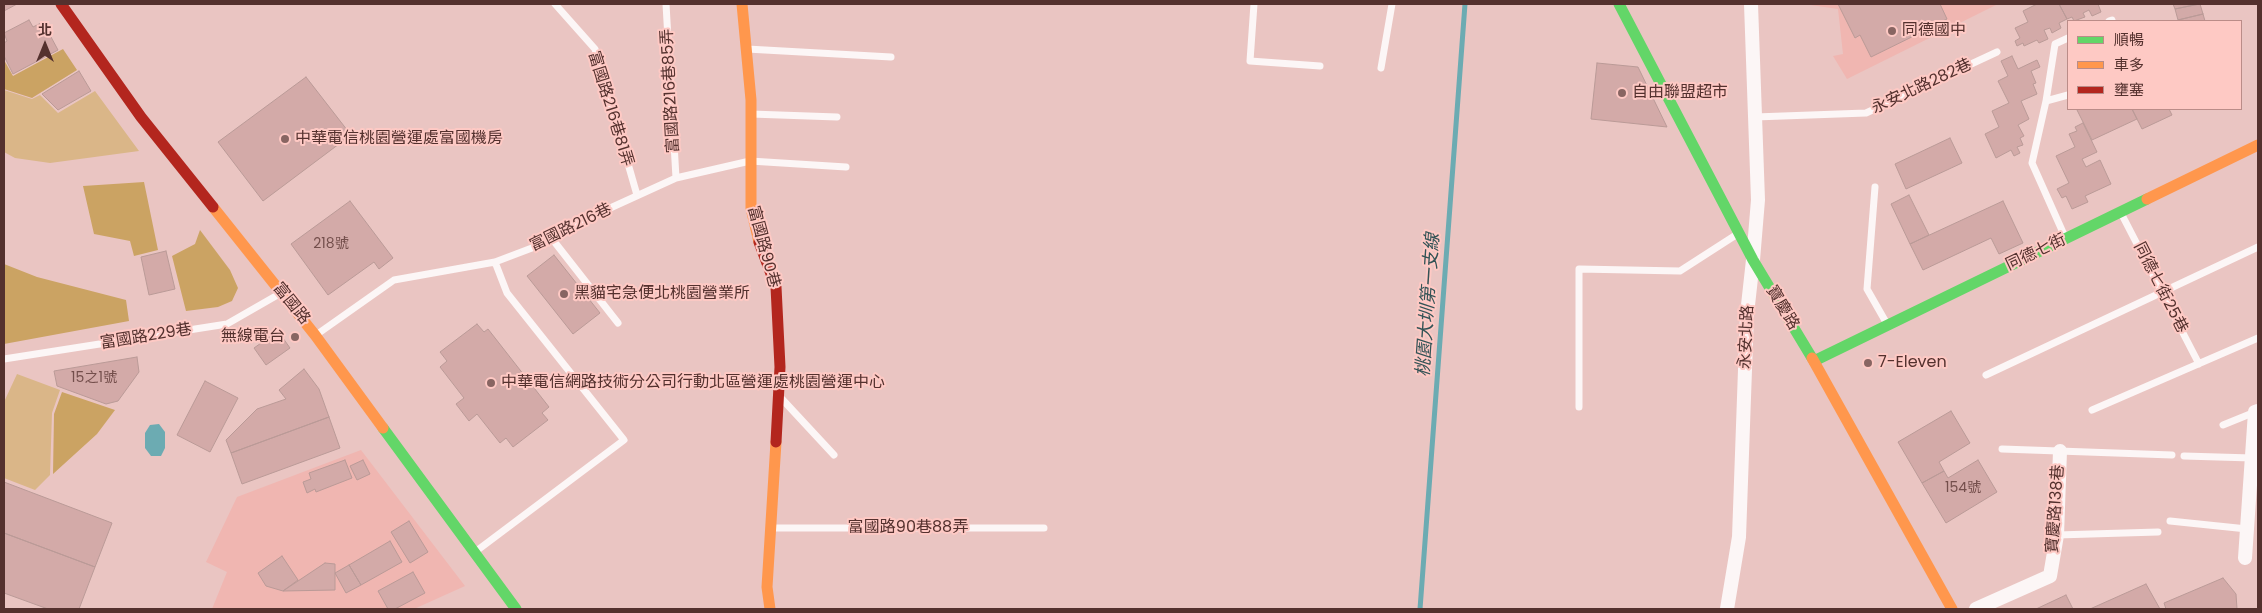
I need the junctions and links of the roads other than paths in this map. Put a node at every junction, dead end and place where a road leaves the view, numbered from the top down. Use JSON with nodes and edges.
{"nodes":[{"id":1,"x":60,"y":4,"type":"edge"},
{"id":2,"x":556,"y":4,"type":"edge"},
{"id":3,"x":666,"y":4,"type":"edge"},
{"id":4,"x":742,"y":4,"type":"edge"},
{"id":5,"x":1254,"y":4,"type":"edge"},
{"id":6,"x":1392,"y":4,"type":"edge"},
{"id":7,"x":1619,"y":4,"type":"edge"},
{"id":8,"x":1751,"y":4,"type":"edge"},
{"id":9,"x":2067,"y":38,"type":"edge"},
{"id":10,"x":746,"y":49,"type":"junction"},
{"id":11,"x":1997,"y":52,"type":"dead end"},
{"id":12,"x":891,"y":57,"type":"dead end"},
{"id":13,"x":1320,"y":66,"type":"dead end"},
{"id":14,"x":1381,"y":68,"type":"dead end"},
{"id":15,"x":2067,"y":95,"type":"edge"},
{"id":16,"x":2046,"y":101,"type":"junction"},
{"id":17,"x":750,"y":114,"type":"junction"},
{"id":18,"x":837,"y":117,"type":"dead end"},
{"id":19,"x":1755,"y":117,"type":"junction"},
{"id":20,"x":2258,"y":145,"type":"edge"},
{"id":21,"x":750,"y":161,"type":"junction"},
{"id":22,"x":846,"y":167,"type":"dead end"},
{"id":23,"x":676,"y":178,"type":"junction"},
{"id":24,"x":1875,"y":187,"type":"dead end"},
{"id":25,"x":637,"y":195,"type":"junction"},
{"id":26,"x":2121,"y":212,"type":"junction"},
{"id":27,"x":1739,"y":232,"type":"junction"},
{"id":28,"x":2066,"y":239,"type":"junction"},
{"id":29,"x":553,"y":240,"type":"junction"},
{"id":30,"x":2258,"y":247,"type":"edge"},
{"id":31,"x":1753,"y":260,"type":"junction"},
{"id":32,"x":495,"y":262,"type":"junction"},
{"id":33,"x":2162,"y":291,"type":"junction"},
{"id":34,"x":281,"y":292,"type":"junction"},
{"id":35,"x":618,"y":323,"type":"dead end"},
{"id":36,"x":1887,"y":324,"type":"junction"},
{"id":37,"x":316,"y":335,"type":"junction"},
{"id":38,"x":2258,"y":338,"type":"edge"},
{"id":39,"x":4,"y":359,"type":"edge"},
{"id":40,"x":1814,"y":361,"type":"junction"},
{"id":41,"x":2199,"y":364,"type":"junction"},
{"id":42,"x":1986,"y":375,"type":"dead end"},
{"id":43,"x":778,"y":395,"type":"junction"},
{"id":44,"x":1579,"y":407,"type":"dead end"},
{"id":45,"x":2092,"y":410,"type":"dead end"},
{"id":46,"x":2256,"y":411,"type":"edge"},
{"id":47,"x":2223,"y":425,"type":"dead end"},
{"id":48,"x":2002,"y":449,"type":"dead end"},
{"id":49,"x":2060,"y":451,"type":"junction"},
{"id":50,"x":834,"y":455,"type":"dead end"},
{"id":51,"x":2172,"y":455,"type":"dead end"},
{"id":52,"x":2184,"y":456,"type":"dead end"},
{"id":53,"x":2252,"y":458,"type":"junction"},
{"id":54,"x":2170,"y":521,"type":"dead end"},
{"id":55,"x":772,"y":528,"type":"junction"},
{"id":56,"x":1044,"y":528,"type":"dead end"},
{"id":57,"x":2247,"y":529,"type":"junction"},
{"id":58,"x":2158,"y":532,"type":"dead end"},
{"id":59,"x":2057,"y":535,"type":"junction"},
{"id":60,"x":474,"y":552,"type":"junction"},
{"id":61,"x":2245,"y":558,"type":"dead end"},
{"id":62,"x":516,"y":609,"type":"edge"},
{"id":63,"x":770,"y":609,"type":"edge"},
{"id":64,"x":1727,"y":609,"type":"edge"},
{"id":65,"x":1952,"y":609,"type":"edge"},
{"id":66,"x":1976,"y":609,"type":"edge"}],
"edges":[{"from":1,"to":34,"type":"street","name":"富國路"},
{"from":2,"to":25,"type":"lane","name":"富國路216巷81弄"},
{"from":3,"to":23,"type":"lane","name":"富國路216巷85弄"},
{"from":4,"to":10,"type":"street","name":"富國路90巷"},
{"from":5,"to":13,"type":"lane"},
{"from":6,"to":14,"type":"lane"},
{"from":7,"to":27,"type":"street","name":"寶慶路"},
{"from":8,"to":19,"type":"street","name":"永安北路"},
{"from":9,"to":16,"type":"lane"},
{"from":10,"to":12,"type":"lane"},
{"from":10,"to":17,"type":"street","name":"富國路90巷"},
{"from":11,"to":19,"type":"lane","name":"永安北路282巷"},
{"from":15,"to":16,"type":"lane"},
{"from":16,"to":28,"type":"lane"},
{"from":17,"to":18,"type":"lane"},
{"from":17,"to":21,"type":"street","name":"富國路90巷"},
{"from":19,"to":31,"type":"street","name":"永安北路"},
{"from":20,"to":26,"type":"street","name":"同德七街"},
{"from":21,"to":22,"type":"lane","name":"富國路216巷"},
{"from":21,"to":23,"type":"lane","name":"富國路216巷"},
{"from":21,"to":43,"type":"street","name":"富國路90巷"},
{"from":23,"to":25,"type":"lane","name":"富國路216巷"},
{"from":24,"to":36,"type":"lane"},
{"from":25,"to":29,"type":"lane","name":"富國路216巷"},
{"from":26,"to":28,"type":"street","name":"同德七街"},
{"from":26,"to":33,"type":"lane","name":"同德七街25巷"},
{"from":27,"to":31,"type":"street","name":"寶慶路"},
{"from":27,"to":44,"type":"lane"},
{"from":28,"to":36,"type":"street","name":"同德七街"},
{"from":29,"to":32,"type":"lane","name":"富國路216巷"},
{"from":29,"to":35,"type":"lane"},
{"from":30,"to":33,"type":"lane"},
{"from":31,"to":40,"type":"street","name":"寶慶路"},
{"from":31,"to":64,"type":"street","name":"永安北路"},
{"from":32,"to":37,"type":"lane","name":"富國路216巷"},
{"from":32,"to":60,"type":"lane"},
{"from":33,"to":41,"type":"lane","name":"同德七街25巷"},
{"from":33,"to":42,"type":"lane"},
{"from":34,"to":37,"type":"street","name":"富國路"},
{"from":34,"to":39,"type":"lane","name":"富國路229巷"},
{"from":36,"to":40,"type":"street","name":"同德七街"},
{"from":37,"to":60,"type":"street","name":"富國路"},
{"from":38,"to":41,"type":"lane"},
{"from":40,"to":65,"type":"street","name":"寶慶路"},
{"from":41,"to":45,"type":"lane"},
{"from":43,"to":50,"type":"lane"},
{"from":43,"to":55,"type":"street","name":"富國路90巷"},
{"from":46,"to":47,"type":"lane"},
{"from":46,"to":53,"type":"street"},
{"from":48,"to":49,"type":"lane"},
{"from":49,"to":51,"type":"lane"},
{"from":49,"to":59,"type":"street","name":"寶慶路138巷"},
{"from":52,"to":53,"type":"lane"},
{"from":53,"to":57,"type":"street"},
{"from":54,"to":57,"type":"lane"},
{"from":55,"to":56,"type":"lane","name":"富國路90巷88弄"},
{"from":55,"to":63,"type":"street","name":"富國路90巷"},
{"from":57,"to":61,"type":"street"},
{"from":58,"to":59,"type":"lane"},
{"from":59,"to":66,"type":"street","name":"寶慶路138巷"},
{"from":60,"to":62,"type":"street","name":"富國路"}]}
